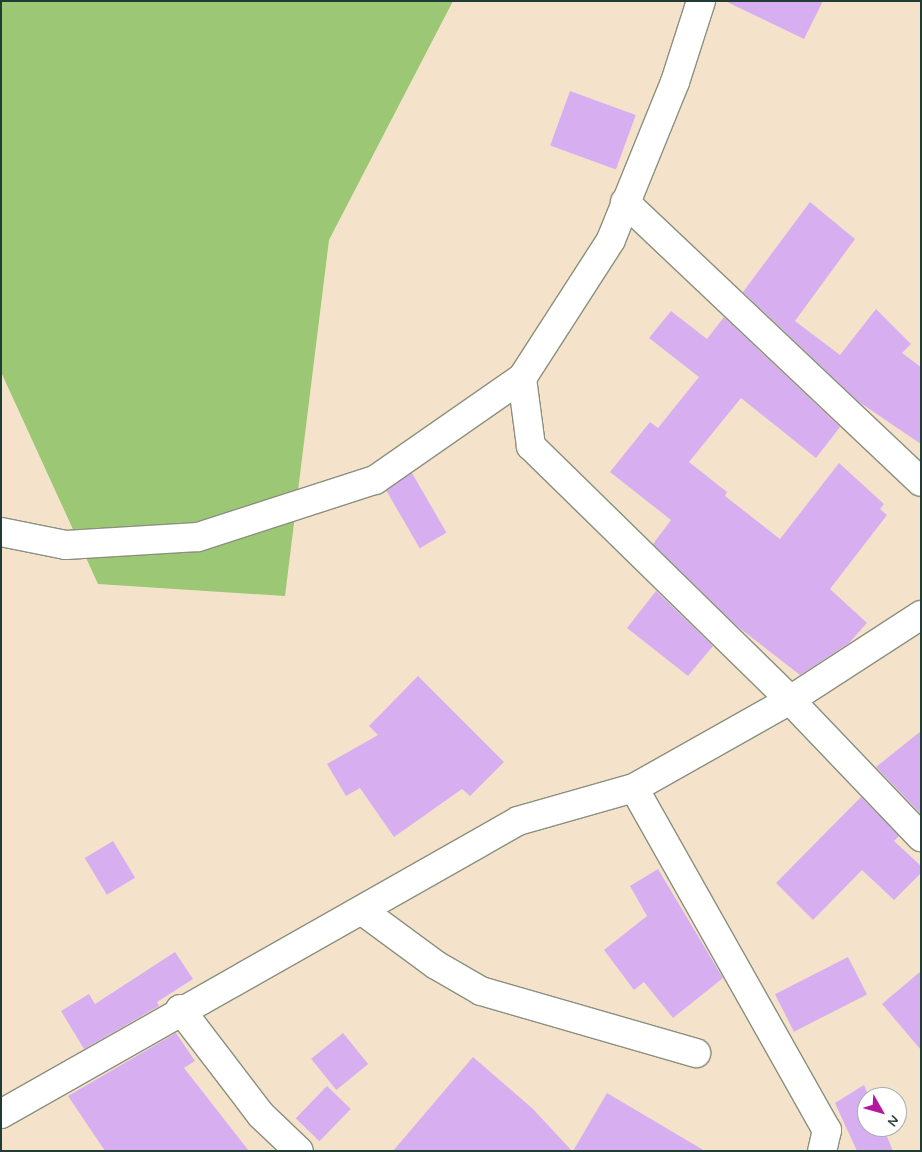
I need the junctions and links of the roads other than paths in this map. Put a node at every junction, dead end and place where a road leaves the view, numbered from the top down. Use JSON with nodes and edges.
{"nodes":[{"id":1,"x":701,"y":1,"type":"edge"},
{"id":2,"x":625,"y":202,"type":"junction"},
{"id":3,"x":522,"y":378,"type":"junction"},
{"id":4,"x":921,"y":482,"type":"edge"},
{"id":5,"x":1,"y":532,"type":"edge"},
{"id":6,"x":921,"y":615,"type":"edge"},
{"id":7,"x":790,"y":700,"type":"junction"},
{"id":8,"x":634,"y":788,"type":"junction"},
{"id":9,"x":921,"y":837,"type":"edge"},
{"id":10,"x":364,"y":912,"type":"junction"},
{"id":11,"x":180,"y":1009,"type":"junction"},
{"id":12,"x":696,"y":1053,"type":"dead end"},
{"id":13,"x":1,"y":1114,"type":"edge"},
{"id":14,"x":299,"y":1151,"type":"edge"},
{"id":15,"x":822,"y":1151,"type":"edge"}],
"edges":[{"from":1,"to":2,"type":"street"},
{"from":2,"to":3,"type":"street"},
{"from":2,"to":4,"type":"street"},
{"from":3,"to":5,"type":"street"},
{"from":3,"to":7,"type":"street"},
{"from":6,"to":7,"type":"street"},
{"from":7,"to":8,"type":"street"},
{"from":7,"to":9,"type":"street"},
{"from":8,"to":10,"type":"street"},
{"from":8,"to":15,"type":"street"},
{"from":10,"to":11,"type":"street"},
{"from":10,"to":12,"type":"street"},
{"from":11,"to":13,"type":"street"},
{"from":11,"to":14,"type":"street"}]}
